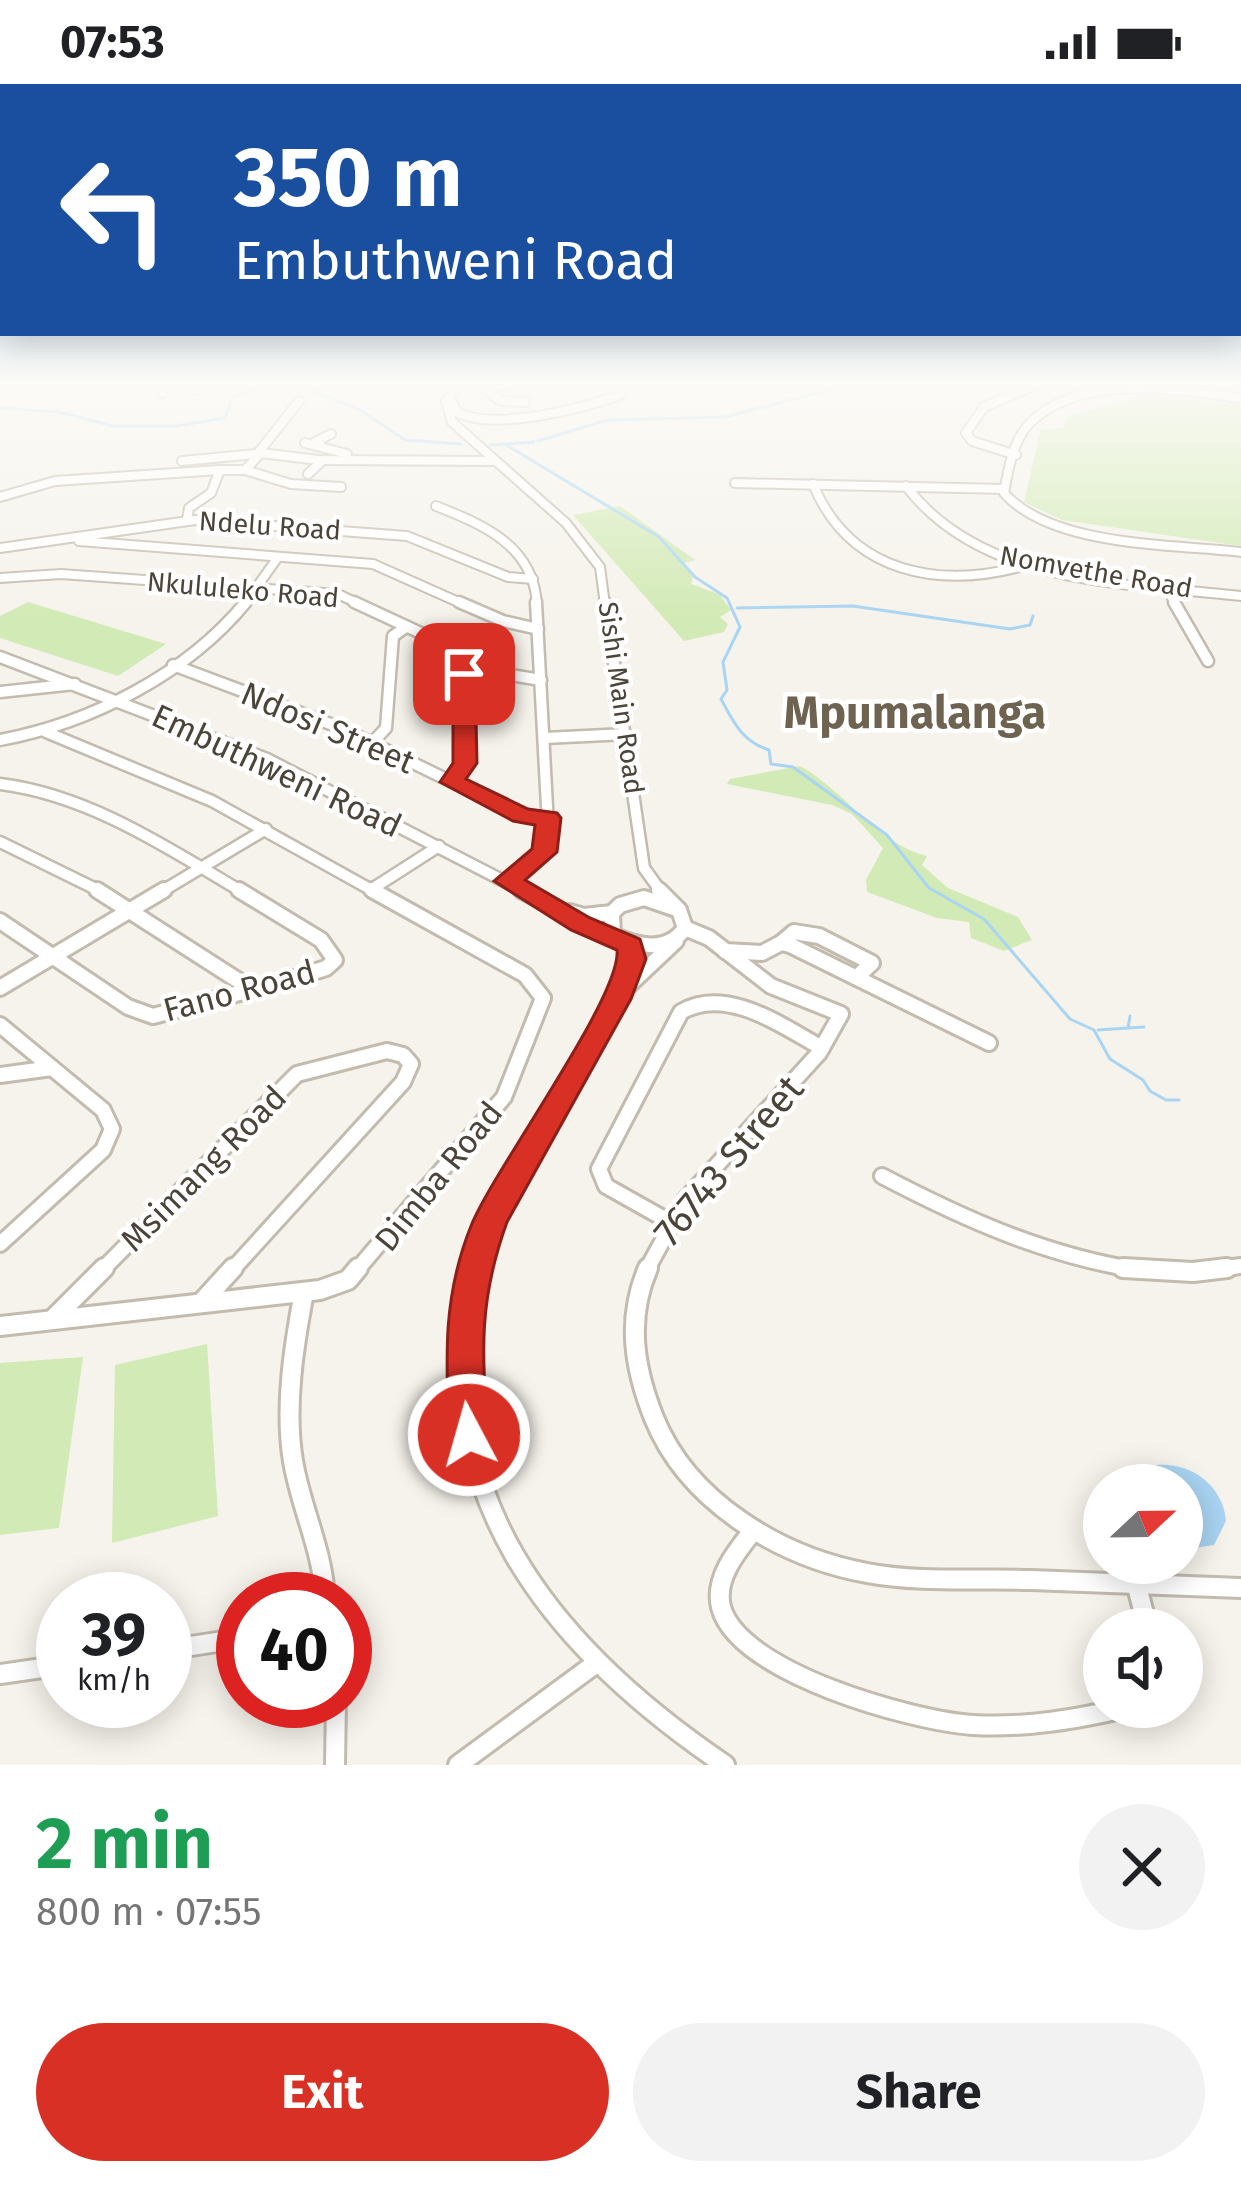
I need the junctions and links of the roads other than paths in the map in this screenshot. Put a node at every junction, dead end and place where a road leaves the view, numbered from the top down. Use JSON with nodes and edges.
{"nodes":[{"id":1,"x":251,"y":461,"type":"edge"},
{"id":2,"x":286,"y":461,"type":"edge"},
{"id":3,"x":321,"y":461,"type":"edge"},
{"id":4,"x":497,"y":461,"type":"edge"},
{"id":5,"x":1014,"y":461,"type":"edge"},
{"id":6,"x":282,"y":464,"type":"dead end"},
{"id":7,"x":220,"y":470,"type":"junction"},
{"id":8,"x":245,"y":470,"type":"junction"},
{"id":9,"x":308,"y":474,"type":"dead end"},
{"id":10,"x":735,"y":483,"type":"dead end"},
{"id":11,"x":813,"y":484,"type":"junction"},
{"id":12,"x":906,"y":486,"type":"junction"},
{"id":13,"x":341,"y":487,"type":"dead end"},
{"id":14,"x":1004,"y":489,"type":"junction"},
{"id":15,"x":0,"y":497,"type":"edge"},
{"id":16,"x":436,"y":506,"type":"dead end"},
{"id":17,"x":187,"y":520,"type":"junction"},
{"id":18,"x":58,"y":539,"type":"junction"},
{"id":19,"x":0,"y":548,"type":"edge"},
{"id":20,"x":1241,"y":552,"type":"edge"},
{"id":21,"x":278,"y":557,"type":"junction"},
{"id":22,"x":1028,"y":565,"type":"junction"},
{"id":23,"x":0,"y":578,"type":"edge"},
{"id":24,"x":533,"y":579,"type":"junction"},
{"id":25,"x":1165,"y":586,"type":"junction"},
{"id":26,"x":254,"y":590,"type":"junction"},
{"id":27,"x":1241,"y":596,"type":"edge"},
{"id":28,"x":406,"y":626,"type":"junction"},
{"id":29,"x":538,"y":629,"type":"junction"},
{"id":30,"x":0,"y":657,"type":"edge"},
{"id":31,"x":477,"y":660,"type":"junction"},
{"id":32,"x":1208,"y":661,"type":"dead end"},
{"id":33,"x":173,"y":665,"type":"junction"},
{"id":34,"x":541,"y":680,"type":"junction"},
{"id":35,"x":77,"y":683,"type":"junction"},
{"id":36,"x":6,"y":691,"type":"edge"},
{"id":37,"x":116,"y":698,"type":"junction"},
{"id":38,"x":46,"y":732,"type":"junction"},
{"id":39,"x":626,"y":734,"type":"junction"},
{"id":40,"x":545,"y":738,"type":"junction"},
{"id":41,"x":0,"y":740,"type":"edge"},
{"id":42,"x":373,"y":742,"type":"junction"},
{"id":43,"x":452,"y":782,"type":"junction"},
{"id":44,"x":0,"y":784,"type":"edge"},
{"id":45,"x":548,"y":818,"type":"junction"},
{"id":46,"x":266,"y":829,"type":"junction"},
{"id":47,"x":0,"y":842,"type":"edge"},
{"id":48,"x":439,"y":846,"type":"junction"},
{"id":49,"x":201,"y":868,"type":"junction"},
{"id":50,"x":644,"y":868,"type":"junction"},
{"id":51,"x":507,"y":881,"type":"junction"},
{"id":52,"x":373,"y":889,"type":"junction"},
{"id":53,"x":546,"y":903,"type":"junction"},
{"id":54,"x":616,"y":909,"type":"junction"},
{"id":55,"x":131,"y":910,"type":"junction"},
{"id":56,"x":679,"y":910,"type":"junction"},
{"id":57,"x":0,"y":921,"type":"edge"},
{"id":58,"x":681,"y":933,"type":"junction"},
{"id":59,"x":625,"y":943,"type":"junction"},
{"id":60,"x":724,"y":950,"type":"junction"},
{"id":61,"x":54,"y":954,"type":"junction"},
{"id":62,"x":0,"y":988,"type":"edge"},
{"id":63,"x":254,"y":990,"type":"junction"},
{"id":64,"x":616,"y":999,"type":"junction"},
{"id":65,"x":0,"y":1024,"type":"edge"},
{"id":66,"x":989,"y":1043,"type":"dead end"},
{"id":67,"x":822,"y":1048,"type":"junction"},
{"id":68,"x":52,"y":1068,"type":"junction"},
{"id":69,"x":0,"y":1075,"type":"edge"},
{"id":70,"x":882,"y":1176,"type":"dead end"},
{"id":71,"x":670,"y":1222,"type":"junction"},
{"id":72,"x":0,"y":1244,"type":"edge"},
{"id":73,"x":1241,"y":1266,"type":"edge"},
{"id":74,"x":304,"y":1292,"type":"junction"},
{"id":75,"x":201,"y":1303,"type":"junction"},
{"id":76,"x":52,"y":1320,"type":"junction"},
{"id":77,"x":0,"y":1326,"type":"edge"},
{"id":78,"x":752,"y":1532,"type":"junction"},
{"id":79,"x":323,"y":1572,"type":"edge"},
{"id":80,"x":1083,"y":1580,"type":"edge"},
{"id":81,"x":1171,"y":1584,"type":"edge"},
{"id":82,"x":1241,"y":1588,"type":"edge"},
{"id":83,"x":595,"y":1664,"type":"junction"},
{"id":84,"x":36,"y":1669,"type":"edge"},
{"id":85,"x":0,"y":1674,"type":"edge"},
{"id":86,"x":1083,"y":1716,"type":"edge"},
{"id":87,"x":336,"y":1728,"type":"edge"},
{"id":88,"x":465,"y":1763,"type":"edge"},
{"id":89,"x":335,"y":1765,"type":"edge"},
{"id":90,"x":725,"y":1765,"type":"edge"}],
"edges":[{"from":1,"to":8,"type":"street"},
{"from":2,"to":6,"type":"street"},
{"from":3,"to":9,"type":"street"},
{"from":4,"to":39,"type":"street","name":"Sishi Main Road"},
{"from":5,"to":14,"type":"street"},
{"from":7,"to":8,"type":"street"},
{"from":7,"to":15,"type":"street"},
{"from":7,"to":17,"type":"street"},
{"from":8,"to":13,"type":"street"},
{"from":10,"to":11,"type":"street"},
{"from":11,"to":12,"type":"street"},
{"from":11,"to":22,"type":"street"},
{"from":12,"to":14,"type":"street"},
{"from":12,"to":22,"type":"street","name":"Nomvethe Road"},
{"from":14,"to":20,"type":"street"},
{"from":16,"to":24,"type":"street"},
{"from":17,"to":18,"type":"street","name":"Ndelu Road"},
{"from":17,"to":24,"type":"street","name":"Ndelu Road"},
{"from":18,"to":19,"type":"street","name":"Ndelu Road"},
{"from":18,"to":21,"type":"street"},
{"from":21,"to":26,"type":"street"},
{"from":21,"to":29,"type":"street"},
{"from":22,"to":25,"type":"street","name":"Nomvethe Road"},
{"from":23,"to":26,"type":"street","name":"Nkululeko Road"},
{"from":24,"to":29,"type":"street"},
{"from":25,"to":27,"type":"street","name":"Nomvethe Road"},
{"from":25,"to":32,"type":"street"},
{"from":26,"to":28,"type":"street","name":"Nkululeko Road"},
{"from":26,"to":33,"type":"street"},
{"from":28,"to":31,"type":"street","name":"Nkululeko Road"},
{"from":28,"to":42,"type":"street"},
{"from":29,"to":34,"type":"street"},
{"from":30,"to":35,"type":"street","name":"Embuthweni Road"},
{"from":31,"to":34,"type":"street","name":"Nkululeko Road"},
{"from":31,"to":43,"type":"street"},
{"from":33,"to":37,"type":"street"},
{"from":33,"to":42,"type":"street","name":"Ndosi Street"},
{"from":34,"to":40,"type":"street"},
{"from":35,"to":36,"type":"street"},
{"from":35,"to":37,"type":"street","name":"Embuthweni Road"},
{"from":37,"to":38,"type":"street"},
{"from":37,"to":48,"type":"street","name":"Embuthweni Road"},
{"from":38,"to":41,"type":"street"},
{"from":38,"to":46,"type":"street","name":"Dimba Road"},
{"from":39,"to":40,"type":"street"},
{"from":39,"to":50,"type":"street","name":"Sishi Main Road"},
{"from":40,"to":45,"type":"street"},
{"from":42,"to":43,"type":"street","name":"Ndosi Street"},
{"from":43,"to":45,"type":"street","name":"Ndosi Street"},
{"from":44,"to":49,"type":"street","name":"Fano Road"},
{"from":45,"to":51,"type":"street"},
{"from":46,"to":49,"type":"street"},
{"from":46,"to":52,"type":"street","name":"Dimba Road"},
{"from":47,"to":55,"type":"street"},
{"from":48,"to":51,"type":"street","name":"Embuthweni Road"},
{"from":48,"to":52,"type":"street"},
{"from":49,"to":55,"type":"street"},
{"from":49,"to":63,"type":"street","name":"Fano Road"},
{"from":50,"to":54,"type":"street"},
{"from":50,"to":56,"type":"street"},
{"from":51,"to":53,"type":"street","name":"Embuthweni Road"},
{"from":52,"to":74,"type":"street","name":"Dimba Road"},
{"from":53,"to":54,"type":"street","name":"Embuthweni Road"},
{"from":53,"to":59,"type":"street","name":"Embuthweni Road"},
{"from":54,"to":56,"type":"street"},
{"from":54,"to":59,"type":"street"},
{"from":55,"to":61,"type":"street"},
{"from":55,"to":63,"type":"street"},
{"from":56,"to":58,"type":"street"},
{"from":57,"to":61,"type":"street","name":"Fano Road"},
{"from":58,"to":59,"type":"street"},
{"from":58,"to":60,"type":"street","name":"76743 Street"},
{"from":58,"to":64,"type":"street"},
{"from":59,"to":64,"type":"street"},
{"from":60,"to":66,"type":"street"},
{"from":60,"to":67,"type":"street","name":"76743 Street"},
{"from":61,"to":62,"type":"street"},
{"from":61,"to":63,"type":"street","name":"Fano Road"},
{"from":64,"to":83,"type":"street"},
{"from":65,"to":68,"type":"street"},
{"from":67,"to":71,"type":"street","name":"76743 Street"},
{"from":67,"to":71,"type":"street"},
{"from":68,"to":69,"type":"street"},
{"from":68,"to":72,"type":"street"},
{"from":70,"to":73,"type":"street"},
{"from":71,"to":78,"type":"street","name":"76743 Street"},
{"from":74,"to":75,"type":"street","name":"Dimba Road"},
{"from":74,"to":79,"type":"street"},
{"from":75,"to":76,"type":"street","name":"Dimba Road"},
{"from":75,"to":76,"type":"street","name":"Msimang Road"},
{"from":76,"to":77,"type":"street","name":"Dimba Road"},
{"from":78,"to":80,"type":"street","name":"76743 Street"},
{"from":78,"to":86,"type":"street"},
{"from":81,"to":82,"type":"street","name":"76743 Street"},
{"from":83,"to":88,"type":"street"},
{"from":83,"to":90,"type":"street"},
{"from":84,"to":85,"type":"street"},
{"from":87,"to":89,"type":"street"}]}
